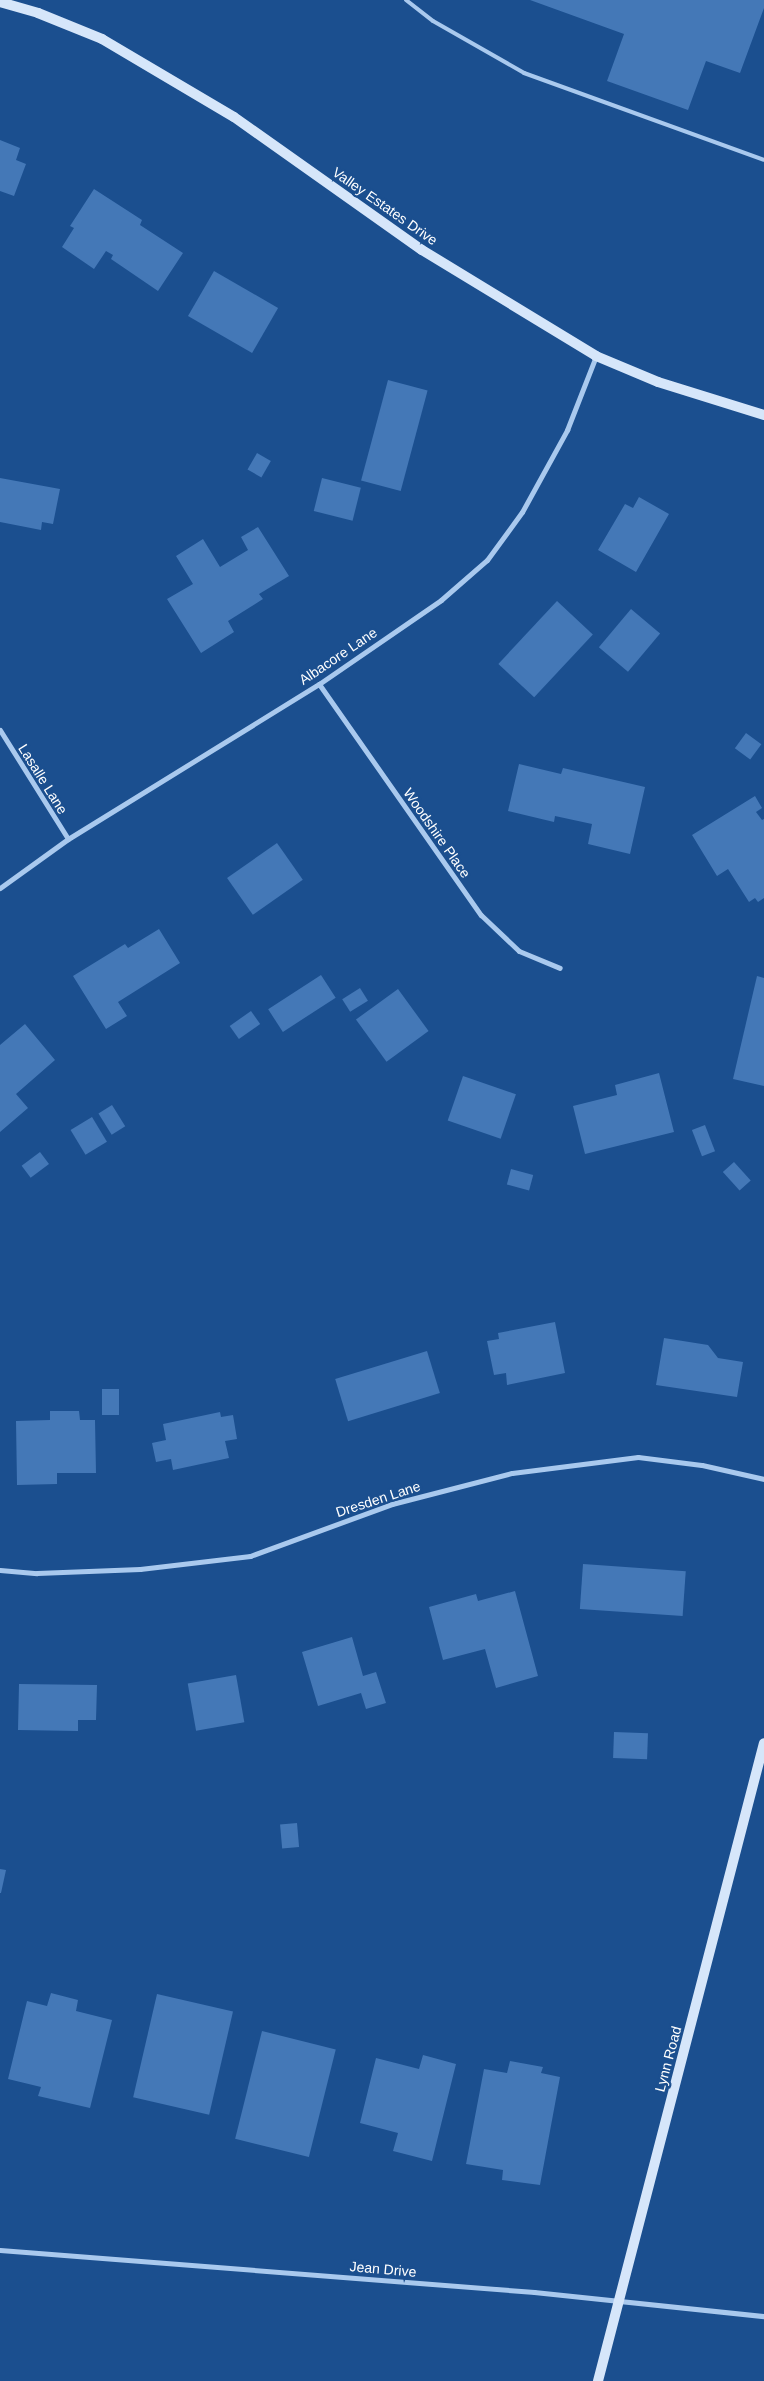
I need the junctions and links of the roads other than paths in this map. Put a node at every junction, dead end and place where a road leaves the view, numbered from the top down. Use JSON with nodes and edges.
{"nodes":[{"id":1,"x":406,"y":0,"type":"edge"},
{"id":2,"x":0,"y":2,"type":"edge"},
{"id":3,"x":764,"y":160,"type":"edge"},
{"id":4,"x":596,"y":356,"type":"junction"},
{"id":5,"x":764,"y":415,"type":"edge"},
{"id":6,"x":319,"y":684,"type":"junction"},
{"id":7,"x":0,"y":730,"type":"edge"},
{"id":8,"x":68,"y":840,"type":"junction"},
{"id":9,"x":0,"y":888,"type":"edge"},
{"id":10,"x":560,"y":968,"type":"dead end"},
{"id":11,"x":764,"y":1479,"type":"edge"},
{"id":12,"x":0,"y":1570,"type":"edge"},
{"id":13,"x":764,"y":1743,"type":"edge"},
{"id":14,"x":0,"y":2250,"type":"edge"},
{"id":15,"x":620,"y":2302,"type":"junction"},
{"id":16,"x":764,"y":2316,"type":"edge"},
{"id":17,"x":598,"y":2381,"type":"edge"}],
"edges":[{"from":1,"to":3,"type":"lane"},
{"from":2,"to":4,"type":"street","name":"Valley Estates Drive"},
{"from":4,"to":5,"type":"street","name":"Valley Estates Drive"},
{"from":4,"to":6,"type":"street","name":"Albacore Lane"},
{"from":6,"to":8,"type":"street","name":"Albacore Lane"},
{"from":6,"to":10,"type":"street","name":"Woodshire Place"},
{"from":7,"to":8,"type":"street","name":"Lasalle Lane"},
{"from":8,"to":9,"type":"street","name":"Albacore Lane"},
{"from":11,"to":12,"type":"street","name":"Dresden Lane"},
{"from":13,"to":15,"type":"street","name":"Lynn Road"},
{"from":14,"to":15,"type":"street","name":"Jean Drive"},
{"from":15,"to":16,"type":"street","name":"Jean Drive"},
{"from":15,"to":17,"type":"street","name":"Lynn Road"}]}
